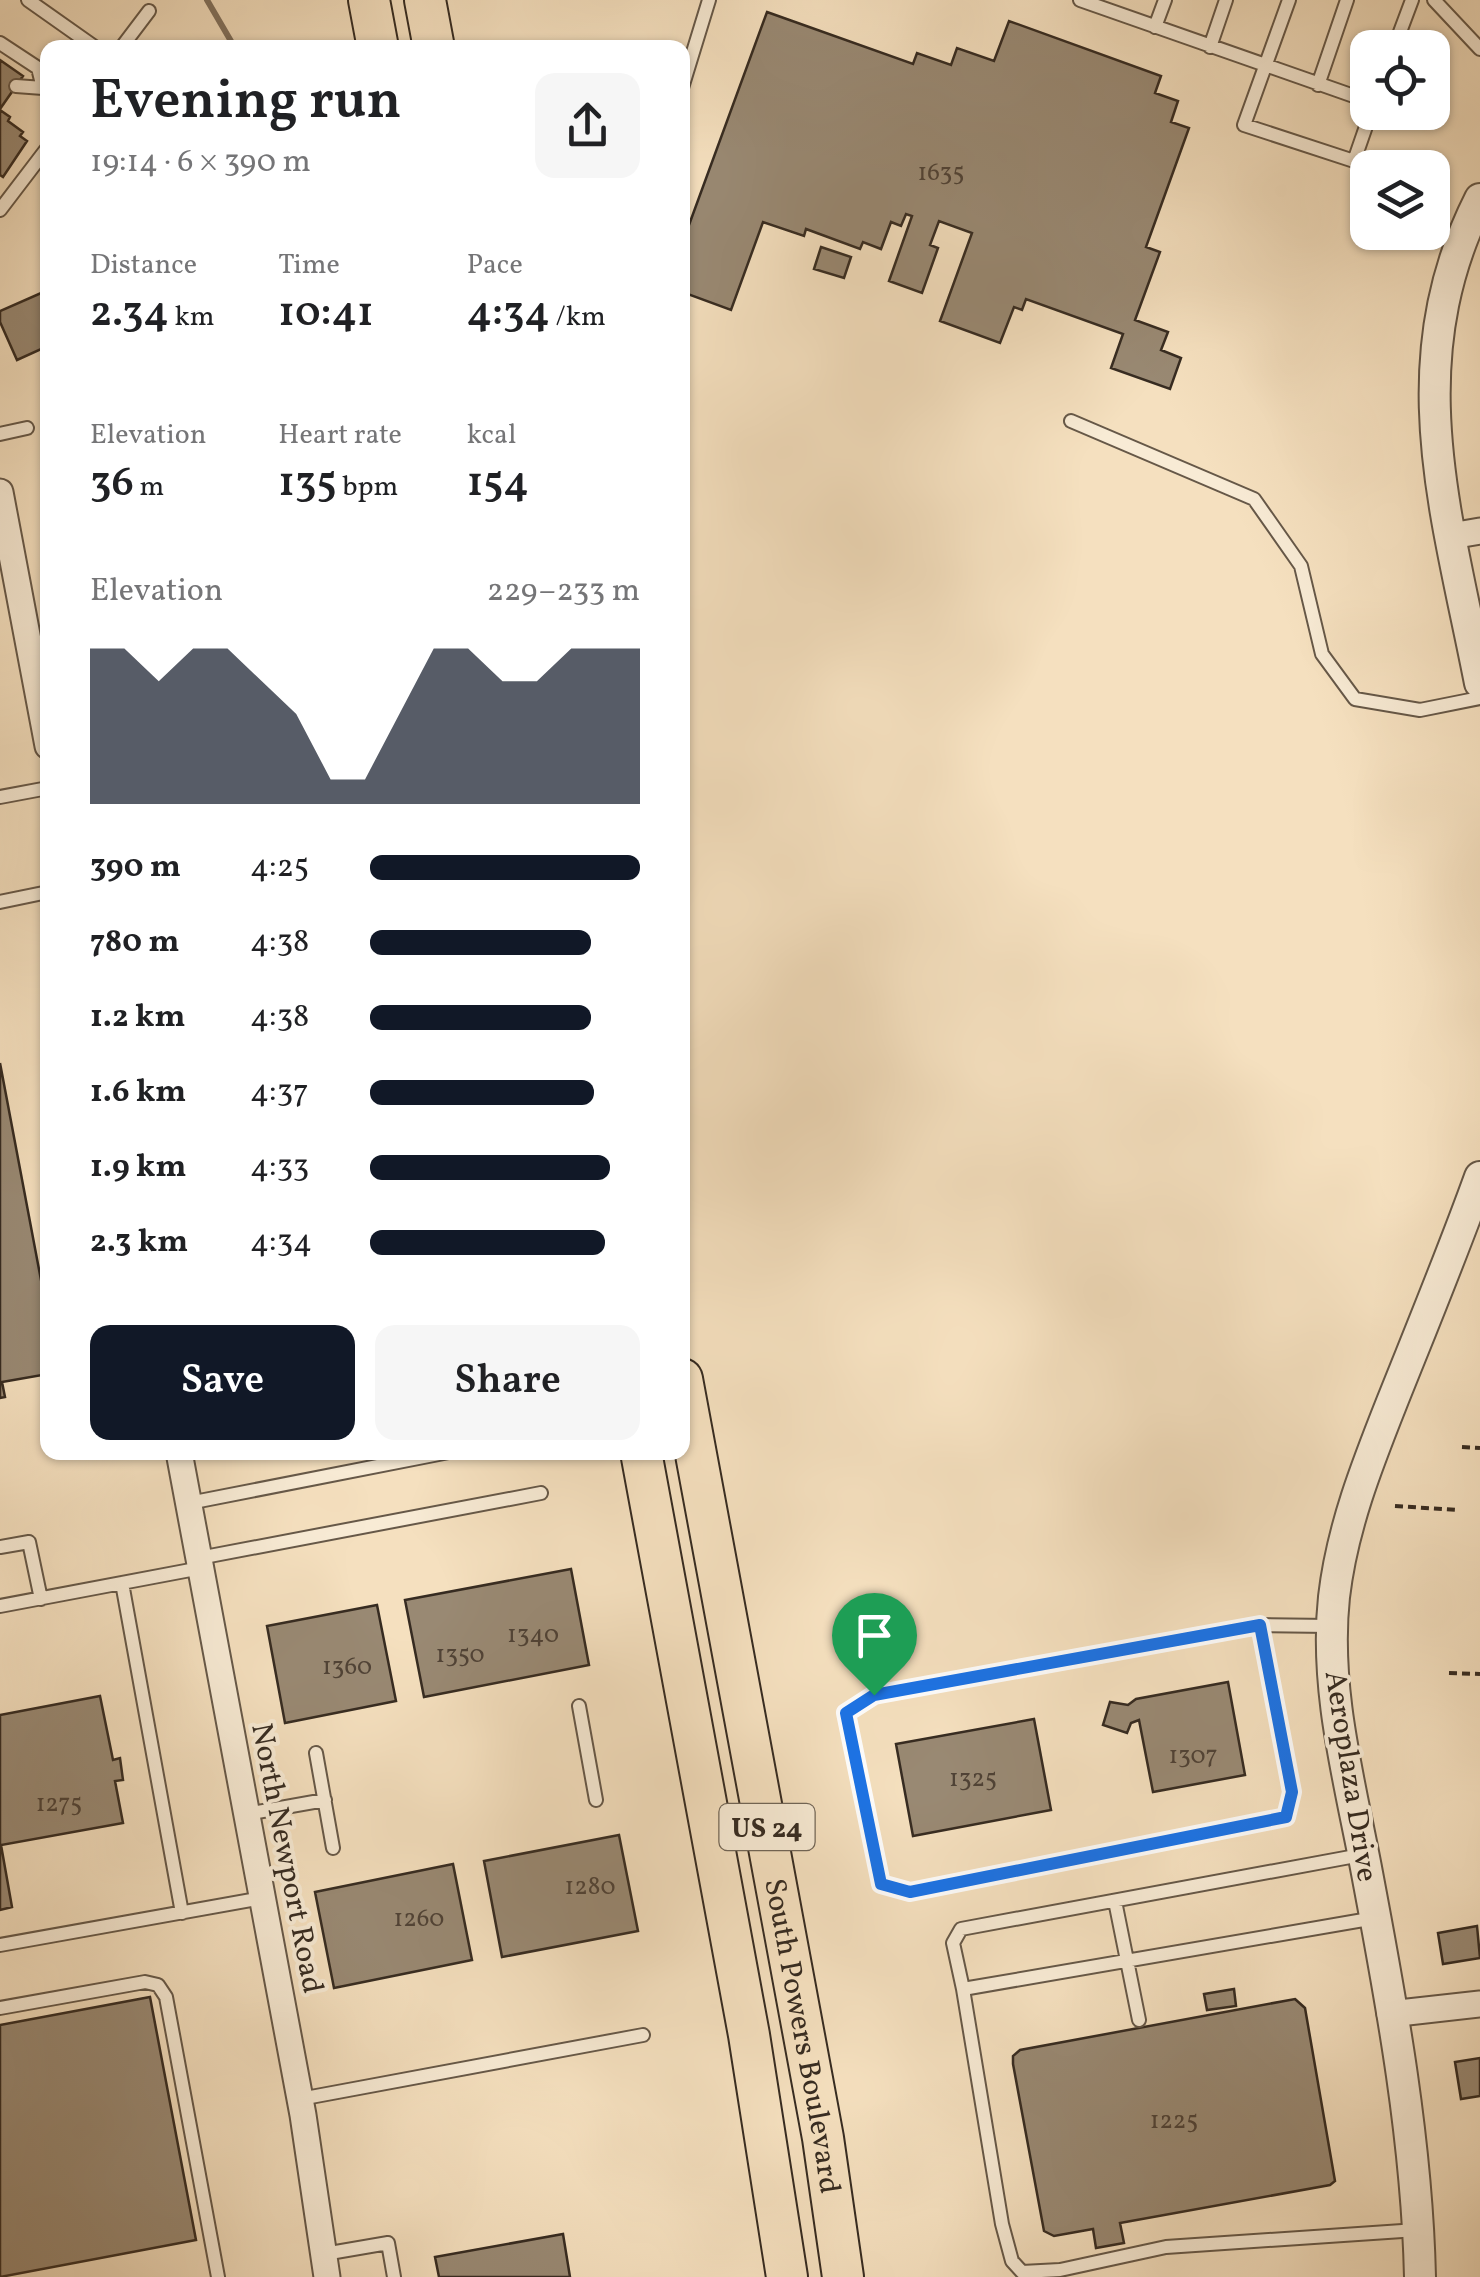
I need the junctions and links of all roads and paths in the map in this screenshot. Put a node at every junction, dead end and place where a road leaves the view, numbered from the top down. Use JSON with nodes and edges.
{"nodes":[{"id":1,"x":28,"y":0,"type":"edge"},
{"id":2,"x":370,"y":0,"type":"edge"},
{"id":3,"x":425,"y":0,"type":"edge"},
{"id":4,"x":709,"y":0,"type":"edge"},
{"id":5,"x":1080,"y":0,"type":"edge"},
{"id":6,"x":1164,"y":0,"type":"edge"},
{"id":7,"x":1226,"y":0,"type":"edge"},
{"id":8,"x":1289,"y":0,"type":"edge"},
{"id":9,"x":1347,"y":0,"type":"edge"},
{"id":10,"x":1412,"y":0,"type":"edge"},
{"id":11,"x":1434,"y":0,"type":"edge"},
{"id":12,"x":1102,"y":4,"type":"edge"},
{"id":13,"x":149,"y":11,"type":"dead end"},
{"id":14,"x":1155,"y":27,"type":"junction"},
{"id":15,"x":1401,"y":30,"type":"edge"},
{"id":16,"x":85,"y":40,"type":"edge"},
{"id":17,"x":127,"y":40,"type":"edge"},
{"id":18,"x":377,"y":40,"type":"edge"},
{"id":19,"x":432,"y":40,"type":"edge"},
{"id":20,"x":0,"y":42,"type":"edge"},
{"id":21,"x":1210,"y":47,"type":"junction"},
{"id":22,"x":1480,"y":49,"type":"edge"},
{"id":23,"x":690,"y":62,"type":"edge"},
{"id":24,"x":1265,"y":67,"type":"junction"},
{"id":25,"x":40,"y":74,"type":"edge"},
{"id":26,"x":1318,"y":84,"type":"junction"},
{"id":27,"x":16,"y":86,"type":"dead end"},
{"id":28,"x":40,"y":89,"type":"edge"},
{"id":29,"x":1350,"y":95,"type":"edge"},
{"id":30,"x":1365,"y":130,"type":"edge"},
{"id":31,"x":40,"y":158,"type":"edge"},
{"id":32,"x":1480,"y":199,"type":"edge"},
{"id":33,"x":0,"y":210,"type":"edge"},
{"id":34,"x":1071,"y":421,"type":"dead end"},
{"id":35,"x":27,"y":428,"type":"dead end"},
{"id":36,"x":0,"y":434,"type":"edge"},
{"id":37,"x":1,"y":505,"type":"edge"},
{"id":38,"x":1466,"y":534,"type":"edge"},
{"id":39,"x":1480,"y":683,"type":"edge"},
{"id":40,"x":1480,"y":698,"type":"edge"},
{"id":41,"x":40,"y":703,"type":"edge"},
{"id":42,"x":40,"y":790,"type":"edge"},
{"id":43,"x":0,"y":797,"type":"edge"},
{"id":44,"x":40,"y":894,"type":"edge"},
{"id":45,"x":0,"y":902,"type":"edge"},
{"id":46,"x":1478,"y":1191,"type":"edge"},
{"id":47,"x":690,"y":1422,"type":"edge"},
{"id":48,"x":1462,"y":1447,"type":"dead end"},
{"id":49,"x":1480,"y":1448,"type":"edge"},
{"id":50,"x":181,"y":1460,"type":"edge"},
{"id":51,"x":408,"y":1460,"type":"edge"},
{"id":52,"x":642,"y":1460,"type":"edge"},
{"id":53,"x":542,"y":1493,"type":"dead end"},
{"id":54,"x":189,"y":1503,"type":"junction"},
{"id":55,"x":1395,"y":1506,"type":"dead end"},
{"id":56,"x":1458,"y":1510,"type":"dead end"},
{"id":57,"x":0,"y":1547,"type":"edge"},
{"id":58,"x":200,"y":1563,"type":"junction"},
{"id":59,"x":122,"y":1583,"type":"junction"},
{"id":60,"x":40,"y":1598,"type":"junction"},
{"id":61,"x":0,"y":1606,"type":"edge"},
{"id":62,"x":1260,"y":1625,"type":"junction"},
{"id":63,"x":1332,"y":1626,"type":"junction"},
{"id":64,"x":1449,"y":1673,"type":"dead end"},
{"id":65,"x":1480,"y":1674,"type":"edge"},
{"id":66,"x":579,"y":1706,"type":"dead end"},
{"id":67,"x":316,"y":1753,"type":"dead end"},
{"id":68,"x":325,"y":1800,"type":"junction"},
{"id":69,"x":596,"y":1800,"type":"dead end"},
{"id":70,"x":246,"y":1814,"type":"junction"},
{"id":71,"x":334,"y":1848,"type":"dead end"},
{"id":72,"x":1364,"y":1855,"type":"junction"},
{"id":73,"x":262,"y":1898,"type":"junction"},
{"id":74,"x":1115,"y":1901,"type":"junction"},
{"id":75,"x":182,"y":1912,"type":"junction"},
{"id":76,"x":1374,"y":1918,"type":"junction"},
{"id":77,"x":0,"y":1945,"type":"edge"},
{"id":78,"x":1127,"y":1961,"type":"junction"},
{"id":79,"x":963,"y":1990,"type":"junction"},
{"id":80,"x":1480,"y":2004,"type":"edge"},
{"id":81,"x":0,"y":2008,"type":"edge"},
{"id":82,"x":1390,"y":2014,"type":"junction"},
{"id":83,"x":1139,"y":2020,"type":"dead end"},
{"id":84,"x":644,"y":2035,"type":"dead end"},
{"id":85,"x":300,"y":2099,"type":"junction"},
{"id":86,"x":1419,"y":2230,"type":"junction"},
{"id":87,"x":325,"y":2266,"type":"edge"},
{"id":88,"x":218,"y":2277,"type":"edge"},
{"id":89,"x":394,"y":2277,"type":"edge"},
{"id":90,"x":787,"y":2277,"type":"edge"},
{"id":91,"x":842,"y":2277,"type":"edge"},
{"id":92,"x":1420,"y":2277,"type":"edge"}],
"edges":[{"from":1,"to":16,"type":"lane"},
{"from":2,"to":18,"type":"highway"},
{"from":3,"to":19,"type":"highway"},
{"from":4,"to":23,"type":"lane"},
{"from":5,"to":12,"type":"lane"},
{"from":6,"to":14,"type":"lane"},
{"from":7,"to":21,"type":"lane"},
{"from":8,"to":24,"type":"lane"},
{"from":9,"to":26,"type":"lane"},
{"from":10,"to":15,"type":"lane"},
{"from":11,"to":22,"type":"lane"},
{"from":12,"to":14,"type":"lane"},
{"from":13,"to":17,"type":"lane"},
{"from":14,"to":21,"type":"lane"},
{"from":20,"to":25,"type":"lane"},
{"from":21,"to":24,"type":"lane"},
{"from":24,"to":26,"type":"lane"},
{"from":24,"to":30,"type":"lane"},
{"from":26,"to":29,"type":"lane"},
{"from":27,"to":28,"type":"lane"},
{"from":31,"to":33,"type":"lane"},
{"from":32,"to":38,"type":"street"},
{"from":34,"to":40,"type":"lane"},
{"from":35,"to":36,"type":"lane"},
{"from":37,"to":41,"type":"street"},
{"from":38,"to":39,"type":"street"},
{"from":42,"to":43,"type":"lane"},
{"from":44,"to":45,"type":"lane"},
{"from":46,"to":63,"type":"street","name":"Aeroplaza Drive"},
{"from":47,"to":91,"type":"highway","name":"South Powers Boulevard","number":"US 24"},
{"from":48,"to":49,"type":"path"},
{"from":50,"to":54,"type":"street","name":"North Newport Road"},
{"from":51,"to":54,"type":"lane"},
{"from":52,"to":90,"type":"highway","name":"South Powers Boulevard","number":"US 24"},
{"from":53,"to":58,"type":"lane"},
{"from":54,"to":58,"type":"street","name":"North Newport Road"},
{"from":55,"to":56,"type":"path"},
{"from":57,"to":60,"type":"lane"},
{"from":58,"to":59,"type":"lane"},
{"from":58,"to":70,"type":"street","name":"North Newport Road"},
{"from":59,"to":60,"type":"lane"},
{"from":59,"to":75,"type":"lane"},
{"from":60,"to":61,"type":"lane"},
{"from":62,"to":62,"type":"lane"},
{"from":62,"to":63,"type":"lane"},
{"from":63,"to":72,"type":"street","name":"Aeroplaza Drive"},
{"from":64,"to":65,"type":"path"},
{"from":66,"to":69,"type":"lane"},
{"from":67,"to":68,"type":"lane"},
{"from":68,"to":70,"type":"lane"},
{"from":68,"to":71,"type":"lane"},
{"from":70,"to":73,"type":"street","name":"North Newport Road"},
{"from":72,"to":74,"type":"lane"},
{"from":72,"to":76,"type":"street","name":"Aeroplaza Drive"},
{"from":73,"to":75,"type":"lane"},
{"from":73,"to":85,"type":"street","name":"North Newport Road"},
{"from":74,"to":78,"type":"lane"},
{"from":74,"to":79,"type":"lane"},
{"from":75,"to":77,"type":"lane"},
{"from":76,"to":78,"type":"lane"},
{"from":76,"to":82,"type":"street","name":"Aeroplaza Drive"},
{"from":78,"to":79,"type":"lane"},
{"from":78,"to":83,"type":"lane"},
{"from":79,"to":86,"type":"lane"},
{"from":80,"to":82,"type":"street"},
{"from":81,"to":88,"type":"lane"},
{"from":82,"to":86,"type":"street","name":"Aeroplaza Drive"},
{"from":84,"to":85,"type":"lane"},
{"from":85,"to":87,"type":"street","name":"North Newport Road"},
{"from":86,"to":92,"type":"street","name":"Aeroplaza Drive"},
{"from":87,"to":89,"type":"lane"}]}
